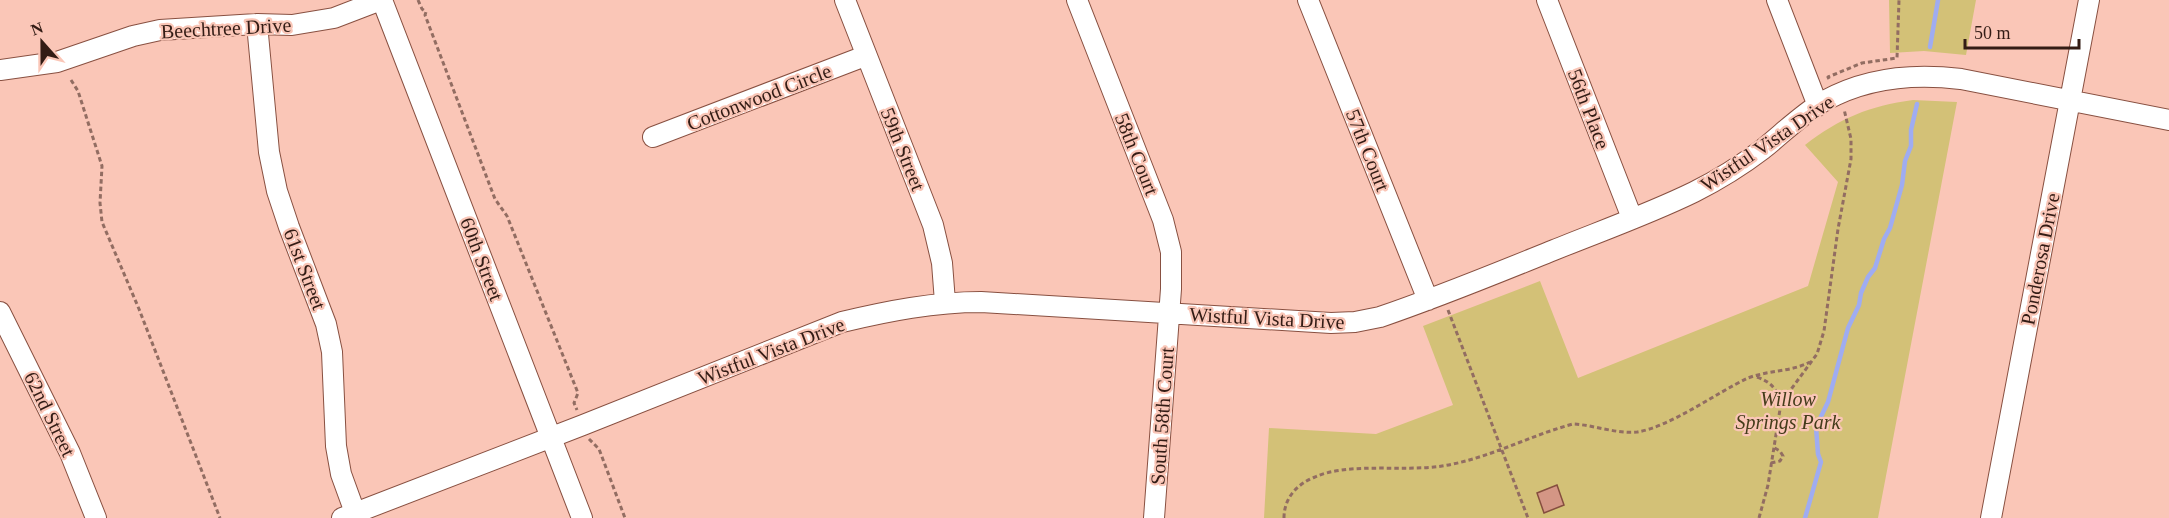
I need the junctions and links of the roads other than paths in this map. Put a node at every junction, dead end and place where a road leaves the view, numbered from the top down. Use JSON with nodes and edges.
{"nodes":[{"id":1,"x":381,"y":0,"type":"edge"},
{"id":2,"x":845,"y":0,"type":"edge"},
{"id":3,"x":1077,"y":0,"type":"edge"},
{"id":4,"x":1308,"y":0,"type":"edge"},
{"id":5,"x":1547,"y":0,"type":"edge"},
{"id":6,"x":1777,"y":0,"type":"edge"},
{"id":7,"x":2089,"y":0,"type":"edge"},
{"id":8,"x":257,"y":24,"type":"junction"},
{"id":9,"x":866,"y":56,"type":"junction"},
{"id":10,"x":0,"y":70,"type":"edge"},
{"id":11,"x":2070,"y":100,"type":"junction"},
{"id":12,"x":1818,"y":105,"type":"junction"},
{"id":13,"x":2169,"y":120,"type":"edge"},
{"id":14,"x":653,"y":137,"type":"dead end"},
{"id":15,"x":1632,"y":219,"type":"junction"},
{"id":16,"x":1435,"y":297,"type":"junction"},
{"id":17,"x":945,"y":302,"type":"junction"},
{"id":18,"x":0,"y":312,"type":"edge"},
{"id":19,"x":1169,"y":314,"type":"junction"},
{"id":20,"x":551,"y":437,"type":"junction"},
{"id":21,"x":351,"y":516,"type":"edge"},
{"id":22,"x":96,"y":518,"type":"edge"},
{"id":23,"x":582,"y":518,"type":"edge"},
{"id":24,"x":1154,"y":518,"type":"edge"},
{"id":25,"x":1991,"y":518,"type":"edge"}],
"edges":[{"from":1,"to":8,"type":"street","name":"Beechtree Drive"},
{"from":1,"to":20,"type":"street","name":"60th Street"},
{"from":2,"to":9,"type":"street","name":"59th Street"},
{"from":3,"to":19,"type":"street","name":"58th Court"},
{"from":4,"to":16,"type":"street","name":"57th Court"},
{"from":5,"to":15,"type":"street","name":"56th Place"},
{"from":6,"to":12,"type":"street"},
{"from":7,"to":11,"type":"street","name":"Ponderosa Drive"},
{"from":8,"to":10,"type":"street","name":"Beechtree Drive"},
{"from":8,"to":21,"type":"street","name":"61st Street"},
{"from":9,"to":14,"type":"street","name":"Cottonwood Circle"},
{"from":9,"to":17,"type":"street","name":"59th Street"},
{"from":11,"to":12,"type":"street","name":"Wistful Vista Drive"},
{"from":11,"to":13,"type":"street","name":"Wistful Vista Drive"},
{"from":11,"to":25,"type":"street","name":"Ponderosa Drive"},
{"from":12,"to":15,"type":"street","name":"Wistful Vista Drive"},
{"from":15,"to":16,"type":"street","name":"Wistful Vista Drive"},
{"from":16,"to":19,"type":"street","name":"Wistful Vista Drive"},
{"from":17,"to":19,"type":"street","name":"Wistful Vista Drive"},
{"from":17,"to":20,"type":"street","name":"Wistful Vista Drive"},
{"from":18,"to":22,"type":"street","name":"62nd Street"},
{"from":19,"to":24,"type":"street","name":"South 58th Court"},
{"from":20,"to":21,"type":"street","name":"Wistful Vista Drive"},
{"from":20,"to":23,"type":"street","name":"60th Street"}]}
